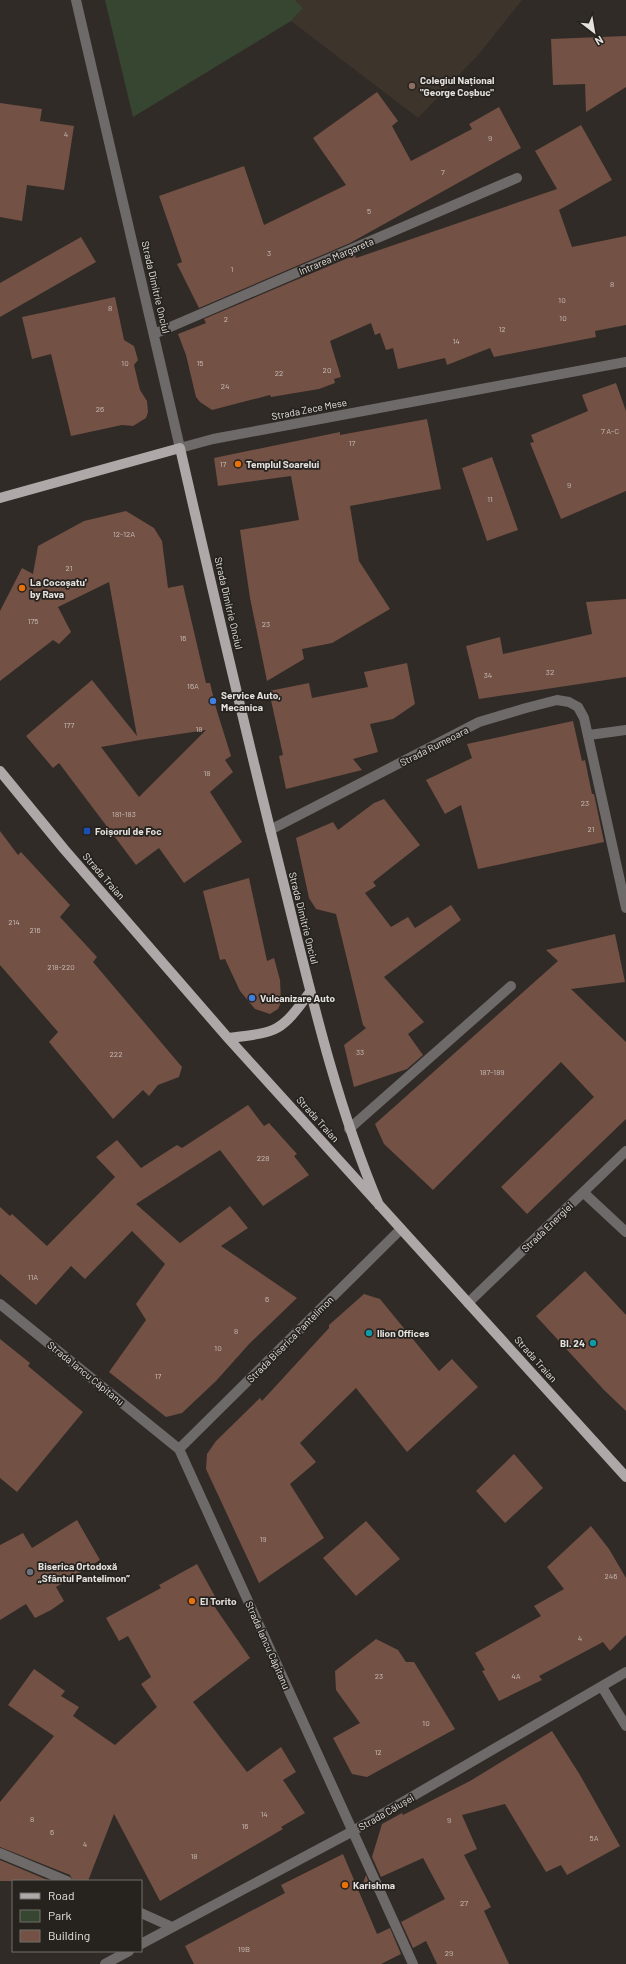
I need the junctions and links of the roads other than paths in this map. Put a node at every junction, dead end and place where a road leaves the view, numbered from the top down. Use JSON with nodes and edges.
{"nodes":[{"id":1,"x":76,"y":0,"type":"edge"},
{"id":2,"x":517,"y":178,"type":"dead end"},
{"id":3,"x":154,"y":334,"type":"junction"},
{"id":4,"x":626,"y":362,"type":"edge"},
{"id":5,"x":180,"y":448,"type":"junction"},
{"id":6,"x":0,"y":498,"type":"edge"},
{"id":7,"x":626,"y":730,"type":"edge"},
{"id":8,"x":589,"y":735,"type":"junction"},
{"id":9,"x":0,"y":771,"type":"edge"},
{"id":10,"x":270,"y":830,"type":"junction"},
{"id":11,"x":626,"y":908,"type":"edge"},
{"id":12,"x":512,"y":986,"type":"dead end"},
{"id":13,"x":310,"y":992,"type":"junction"},
{"id":14,"x":228,"y":1038,"type":"junction"},
{"id":15,"x":349,"y":1129,"type":"junction"},
{"id":16,"x":626,"y":1151,"type":"edge"},
{"id":17,"x":584,"y":1192,"type":"junction"},
{"id":18,"x":379,"y":1204,"type":"junction"},
{"id":19,"x":401,"y":1229,"type":"junction"},
{"id":20,"x":626,"y":1232,"type":"edge"},
{"id":21,"x":468,"y":1303,"type":"junction"},
{"id":22,"x":0,"y":1304,"type":"edge"},
{"id":23,"x":179,"y":1449,"type":"junction"},
{"id":24,"x":626,"y":1477,"type":"edge"},
{"id":25,"x":626,"y":1672,"type":"edge"},
{"id":26,"x":602,"y":1687,"type":"junction"},
{"id":27,"x":626,"y":1726,"type":"edge"},
{"id":28,"x":352,"y":1831,"type":"junction"},
{"id":29,"x":0,"y":1853,"type":"edge"},
{"id":30,"x":65,"y":1880,"type":"edge"},
{"id":31,"x":142,"y":1913,"type":"edge"},
{"id":32,"x":172,"y":1927,"type":"junction"},
{"id":33,"x":142,"y":1943,"type":"edge"},
{"id":34,"x":127,"y":1952,"type":"edge"},
{"id":35,"x":112,"y":1958,"type":"edge"},
{"id":36,"x":413,"y":1964,"type":"edge"}],
"edges":[{"from":1,"to":3,"type":"street","name":"Strada Dimitrie Onciul"},
{"from":2,"to":3,"type":"street","name":"Intrarea Margareta"},
{"from":3,"to":5,"type":"street","name":"Strada Dimitrie Onciul"},
{"from":4,"to":5,"type":"street","name":"Strada Zece Mese"},
{"from":5,"to":6,"type":"main road","name":"Strada Zece Mese"},
{"from":5,"to":10,"type":"main road","name":"Strada Dimitrie Onciul"},
{"from":7,"to":8,"type":"street"},
{"from":8,"to":10,"type":"street","name":"Strada Rumeoara"},
{"from":8,"to":11,"type":"street","name":"Strada Rumeoara"},
{"from":9,"to":14,"type":"main road","name":"Strada Traian"},
{"from":10,"to":13,"type":"main road","name":"Strada Dimitrie Onciul"},
{"from":12,"to":15,"type":"street"},
{"from":13,"to":14,"type":"main road"},
{"from":13,"to":15,"type":"main road","name":"Strada Dimitrie Onciul"},
{"from":14,"to":18,"type":"main road","name":"Strada Traian"},
{"from":15,"to":18,"type":"main road","name":"Strada Dimitrie Onciul"},
{"from":16,"to":17,"type":"street","name":"Strada Energiei"},
{"from":17,"to":20,"type":"street"},
{"from":17,"to":21,"type":"street","name":"Strada Energiei"},
{"from":18,"to":19,"type":"main road","name":"Strada Traian"},
{"from":19,"to":21,"type":"main road","name":"Strada Traian"},
{"from":19,"to":23,"type":"street","name":"Strada Biserica Pantelimon"},
{"from":21,"to":24,"type":"main road","name":"Strada Traian"},
{"from":22,"to":23,"type":"street","name":"Strada Iancu Căpitanu"},
{"from":23,"to":28,"type":"street","name":"Strada Iancu Căpitanu"},
{"from":25,"to":26,"type":"street","name":"Strada Călușei"},
{"from":26,"to":27,"type":"street"},
{"from":26,"to":28,"type":"street","name":"Strada Călușei"},
{"from":28,"to":32,"type":"street","name":"Strada Călușei"},
{"from":28,"to":36,"type":"street","name":"Strada Iancu Căpitanu"},
{"from":29,"to":30,"type":"street"},
{"from":31,"to":32,"type":"street"},
{"from":32,"to":33,"type":"street","name":"Strada Călușei"},
{"from":34,"to":35,"type":"street"}]}
